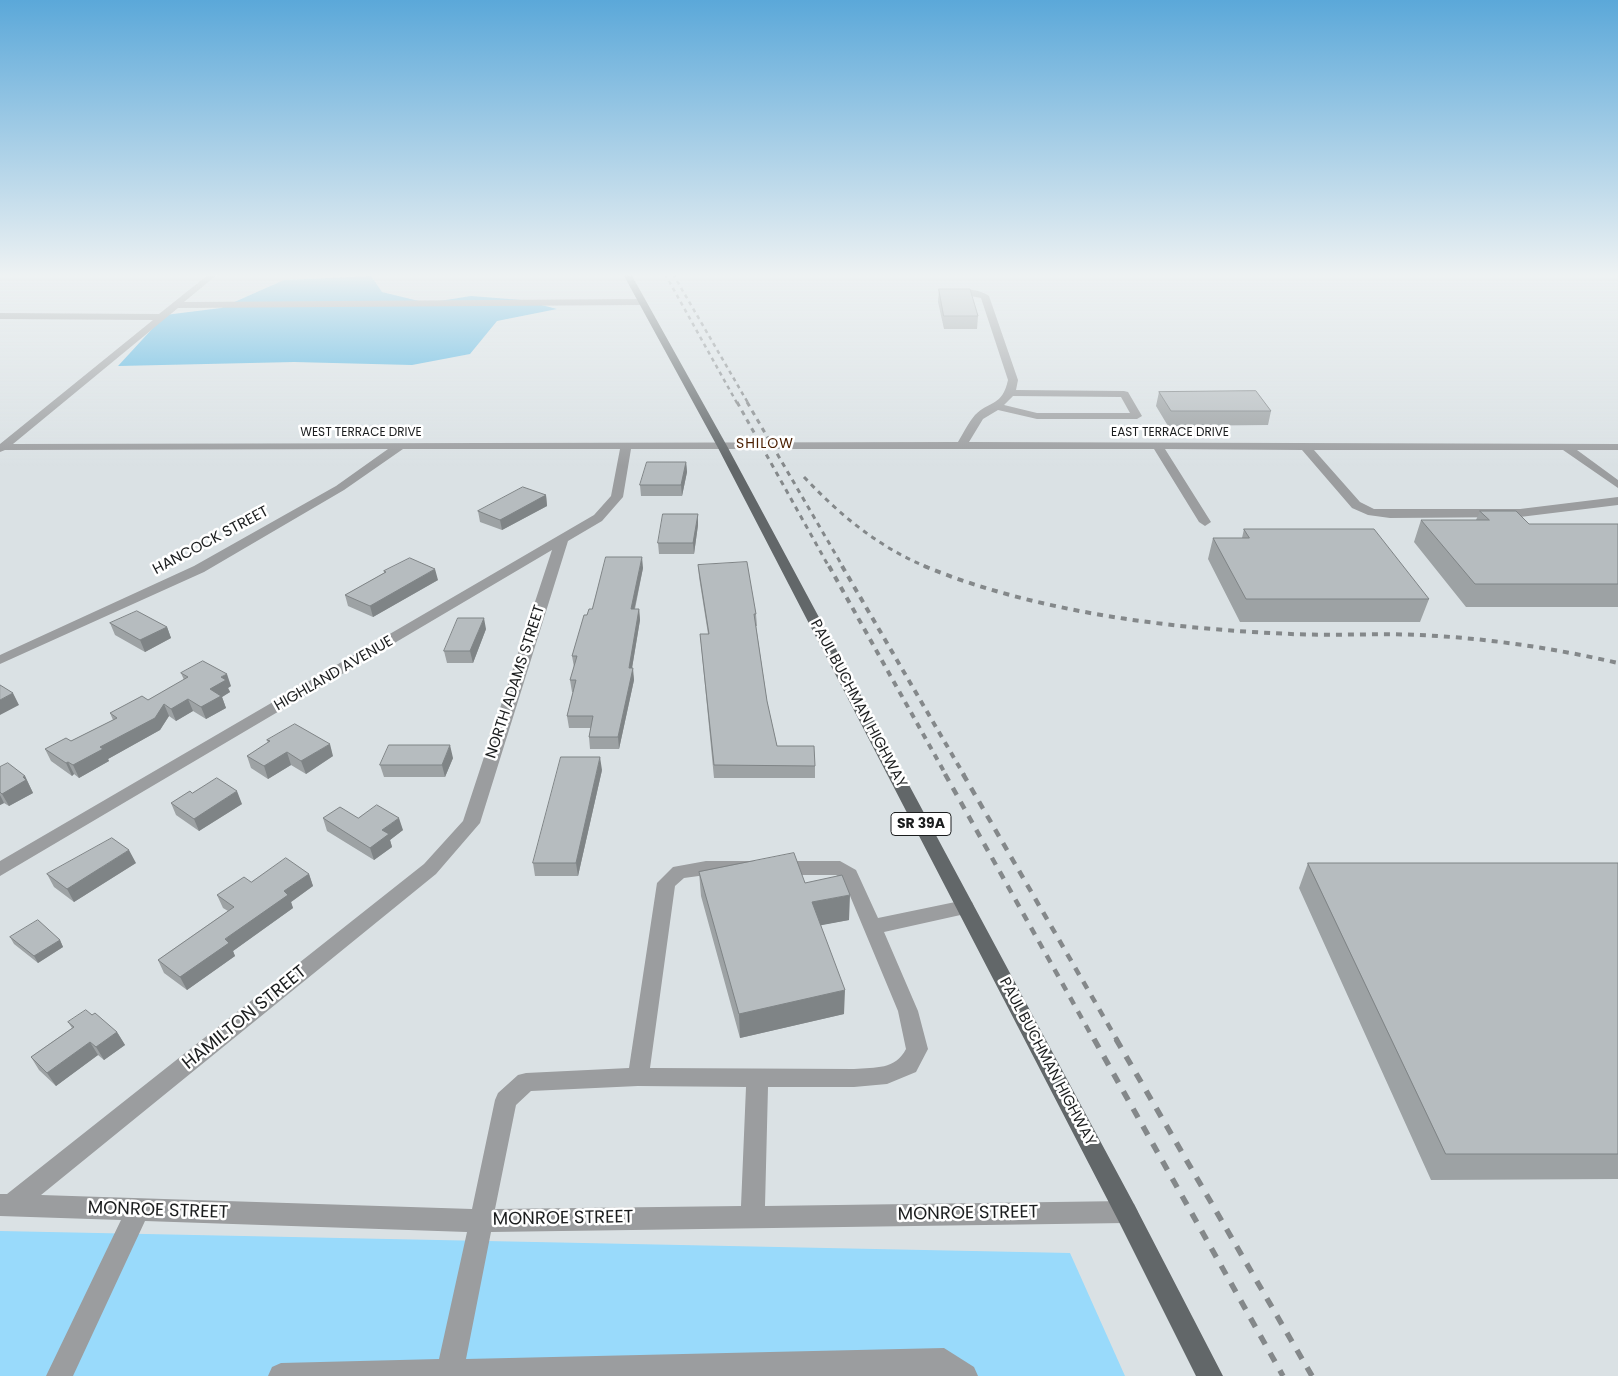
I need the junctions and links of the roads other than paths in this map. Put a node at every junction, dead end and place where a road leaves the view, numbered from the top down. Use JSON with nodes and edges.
{"nodes":[{"id":1,"x":134,"y":338,"type":"edge"},
{"id":2,"x":662,"y":338,"type":"edge"},
{"id":3,"x":999,"y":338,"type":"edge"},
{"id":4,"x":1010,"y":393,"type":"junction"},
{"id":5,"x":997,"y":407,"type":"junction"},
{"id":6,"x":400,"y":446,"type":"junction"},
{"id":7,"x":626,"y":446,"type":"junction"},
{"id":8,"x":722,"y":446,"type":"junction"},
{"id":9,"x":961,"y":446,"type":"junction"},
{"id":10,"x":1157,"y":446,"type":"junction"},
{"id":11,"x":1305,"y":446,"type":"junction"},
{"id":12,"x":1566,"y":447,"type":"junction"},
{"id":13,"x":1618,"y":447,"type":"edge"},
{"id":14,"x":1,"y":448,"type":"edge"},
{"id":15,"x":1618,"y":485,"type":"edge"},
{"id":16,"x":1618,"y":501,"type":"edge"},
{"id":17,"x":1205,"y":522,"type":"dead end"},
{"id":18,"x":562,"y":540,"type":"junction"},
{"id":19,"x":0,"y":660,"type":"edge"},
{"id":20,"x":471,"y":823,"type":"joint"},
{"id":21,"x":0,"y":869,"type":"edge"},
{"id":22,"x":965,"y":906,"type":"junction"},
{"id":23,"x":871,"y":927,"type":"junction"},
{"id":24,"x":638,"y":1077,"type":"junction"},
{"id":25,"x":757,"y":1078,"type":"junction"},
{"id":26,"x":5,"y":1205,"type":"edge"},
{"id":27,"x":138,"y":1210,"type":"junction"},
{"id":28,"x":1126,"y":1212,"type":"junction"},
{"id":29,"x":753,"y":1216,"type":"junction"},
{"id":30,"x":481,"y":1221,"type":"junction"},
{"id":31,"x":449,"y":1375,"type":"edge"},
{"id":32,"x":59,"y":1376,"type":"edge"},
{"id":33,"x":280,"y":1376,"type":"edge"},
{"id":34,"x":965,"y":1376,"type":"edge"},
{"id":35,"x":1210,"y":1376,"type":"edge"}],
"edges":[{"from":1,"to":14,"type":"street"},
{"from":2,"to":8,"type":"main road","name":"PAUL BUCHMAN HIGHWAY","number":"SR 39A"},
{"from":3,"to":4,"type":"street"},
{"from":4,"to":5,"type":"street"},
{"from":4,"to":5,"type":"street"},
{"from":5,"to":9,"type":"street"},
{"from":6,"to":7,"type":"street","name":"WEST TERRACE DRIVE"},
{"from":6,"to":14,"type":"street","name":"WEST TERRACE DRIVE"},
{"from":6,"to":19,"type":"street","name":"HANCOCK STREET"},
{"from":7,"to":8,"type":"street","name":"WEST TERRACE DRIVE"},
{"from":7,"to":18,"type":"street","name":"HIGHLAND AVENUE"},
{"from":8,"to":9,"type":"street","name":"EAST TERRACE DRIVE"},
{"from":8,"to":22,"type":"main road","name":"PAUL BUCHMAN HIGHWAY","number":"SR 39A"},
{"from":9,"to":10,"type":"street","name":"EAST TERRACE DRIVE"},
{"from":10,"to":11,"type":"street","name":"EAST TERRACE DRIVE"},
{"from":10,"to":17,"type":"street"},
{"from":11,"to":12,"type":"street","name":"EAST TERRACE DRIVE"},
{"from":11,"to":16,"type":"street"},
{"from":12,"to":13,"type":"street","name":"EAST TERRACE DRIVE"},
{"from":12,"to":15,"type":"street"},
{"from":18,"to":20,"type":"street","name":"NORTH ADAMS STREET"},
{"from":18,"to":21,"type":"street","name":"HIGHLAND AVENUE"},
{"from":20,"to":26,"type":"street","name":"HAMILTON STREET"},
{"from":22,"to":23,"type":"street"},
{"from":22,"to":28,"type":"main road","name":"PAUL BUCHMAN HIGHWAY","number":"SR 39A"},
{"from":23,"to":24,"type":"street"},
{"from":23,"to":25,"type":"street"},
{"from":24,"to":25,"type":"street"},
{"from":24,"to":30,"type":"street"},
{"from":25,"to":29,"type":"street"},
{"from":26,"to":27,"type":"street","name":"MONROE STREET"},
{"from":27,"to":30,"type":"street","name":"MONROE STREET"},
{"from":27,"to":32,"type":"street"},
{"from":28,"to":29,"type":"street","name":"MONROE STREET"},
{"from":28,"to":35,"type":"main road","name":"PAUL BUCHMAN HIGHWAY","number":"SR 39A"},
{"from":29,"to":30,"type":"street","name":"MONROE STREET"},
{"from":30,"to":31,"type":"street"},
{"from":31,"to":33,"type":"street"},
{"from":31,"to":34,"type":"street"}]}
